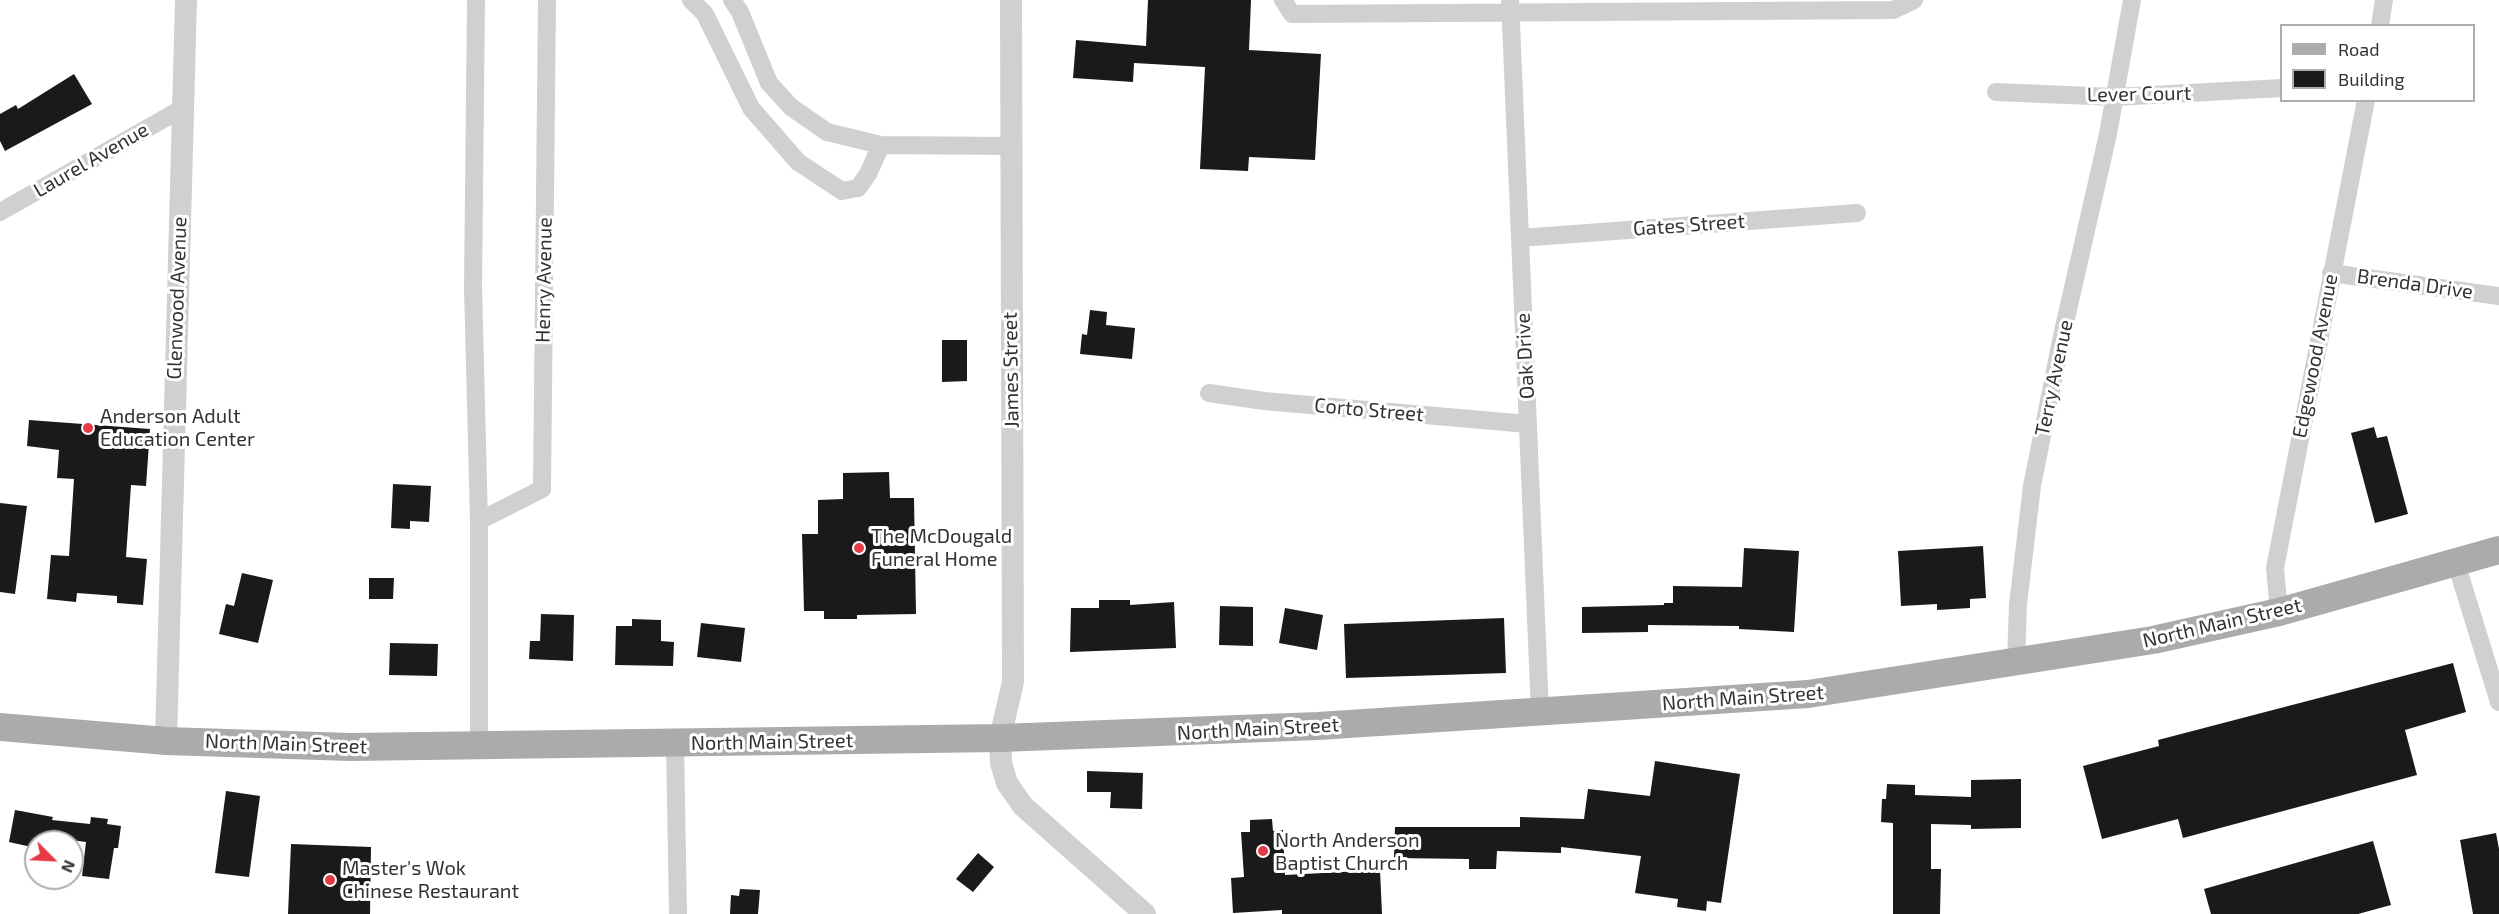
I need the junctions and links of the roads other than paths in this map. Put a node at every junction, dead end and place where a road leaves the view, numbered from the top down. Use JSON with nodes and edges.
{"nodes":[{"id":1,"x":186,"y":0,"type":"edge"},
{"id":2,"x":476,"y":0,"type":"edge"},
{"id":3,"x":547,"y":0,"type":"edge"},
{"id":4,"x":691,"y":0,"type":"edge"},
{"id":5,"x":732,"y":0,"type":"edge"},
{"id":6,"x":1011,"y":0,"type":"edge"},
{"id":7,"x":1283,"y":0,"type":"edge"},
{"id":8,"x":1914,"y":0,"type":"edge"},
{"id":9,"x":2132,"y":0,"type":"edge"},
{"id":10,"x":2384,"y":0,"type":"edge"},
{"id":11,"x":1510,"y":7,"type":"edge"},
{"id":12,"x":2380,"y":24,"type":"edge"},
{"id":13,"x":2280,"y":88,"type":"edge"},
{"id":14,"x":1996,"y":92,"type":"dead end"},
{"id":15,"x":2115,"y":97,"type":"junction"},
{"id":16,"x":2366,"y":102,"type":"edge"},
{"id":17,"x":183,"y":108,"type":"junction"},
{"id":18,"x":881,"y":145,"type":"junction"},
{"id":19,"x":1011,"y":146,"type":"junction"},
{"id":20,"x":0,"y":212,"type":"edge"},
{"id":21,"x":1857,"y":213,"type":"dead end"},
{"id":22,"x":1520,"y":238,"type":"junction"},
{"id":23,"x":2331,"y":273,"type":"junction"},
{"id":24,"x":2499,"y":296,"type":"edge"},
{"id":25,"x":1209,"y":393,"type":"dead end"},
{"id":26,"x":1528,"y":424,"type":"junction"},
{"id":27,"x":479,"y":521,"type":"junction"},
{"id":28,"x":2499,"y":550,"type":"edge"},
{"id":29,"x":2456,"y":563,"type":"junction"},
{"id":30,"x":2279,"y":612,"type":"junction"},
{"id":31,"x":2016,"y":662,"type":"junction"},
{"id":32,"x":2499,"y":702,"type":"edge"},
{"id":33,"x":1540,"y":712,"type":"junction"},
{"id":34,"x":0,"y":727,"type":"edge"},
{"id":35,"x":1000,"y":738,"type":"junction"},
{"id":36,"x":166,"y":741,"type":"junction"},
{"id":37,"x":675,"y":743,"type":"junction"},
{"id":38,"x":479,"y":745,"type":"junction"},
{"id":39,"x":678,"y":914,"type":"edge"},
{"id":40,"x":1145,"y":914,"type":"edge"}],
"edges":[{"from":1,"to":17,"type":"street","name":"Glenwood Avenue"},
{"from":2,"to":27,"type":"street"},
{"from":3,"to":27,"type":"street","name":"Henry Avenue"},
{"from":4,"to":18,"type":"street"},
{"from":5,"to":18,"type":"street"},
{"from":6,"to":19,"type":"street","name":"James Street"},
{"from":7,"to":11,"type":"street"},
{"from":8,"to":11,"type":"street"},
{"from":9,"to":15,"type":"street","name":"Terry Avenue"},
{"from":10,"to":12,"type":"street"},
{"from":11,"to":22,"type":"street","name":"Oak Drive"},
{"from":13,"to":15,"type":"street","name":"Lever Court"},
{"from":14,"to":15,"type":"street","name":"Lever Court"},
{"from":15,"to":31,"type":"street","name":"Terry Avenue"},
{"from":16,"to":23,"type":"street","name":"Edgewood Avenue"},
{"from":17,"to":20,"type":"street","name":"Laurel Avenue"},
{"from":17,"to":36,"type":"street","name":"Glenwood Avenue"},
{"from":18,"to":19,"type":"street"},
{"from":19,"to":35,"type":"street","name":"James Street"},
{"from":21,"to":22,"type":"street","name":"Gates Street"},
{"from":22,"to":26,"type":"street","name":"Oak Drive"},
{"from":23,"to":24,"type":"street","name":"Brenda Drive"},
{"from":23,"to":30,"type":"street","name":"Edgewood Avenue"},
{"from":25,"to":26,"type":"street","name":"Corto Street"},
{"from":26,"to":33,"type":"street","name":"Oak Drive"},
{"from":27,"to":38,"type":"street"},
{"from":28,"to":29,"type":"main road","name":"North Main Street"},
{"from":29,"to":30,"type":"main road","name":"North Main Street"},
{"from":29,"to":32,"type":"street"},
{"from":30,"to":31,"type":"main road","name":"North Main Street"},
{"from":31,"to":33,"type":"main road","name":"North Main Street"},
{"from":33,"to":35,"type":"main road","name":"North Main Street"},
{"from":34,"to":36,"type":"main road","name":"North Main Street"},
{"from":35,"to":37,"type":"main road","name":"North Main Street"},
{"from":35,"to":40,"type":"street","name":"James Street"},
{"from":36,"to":38,"type":"main road","name":"North Main Street"},
{"from":37,"to":38,"type":"main road","name":"North Main Street"},
{"from":37,"to":39,"type":"street"}]}
